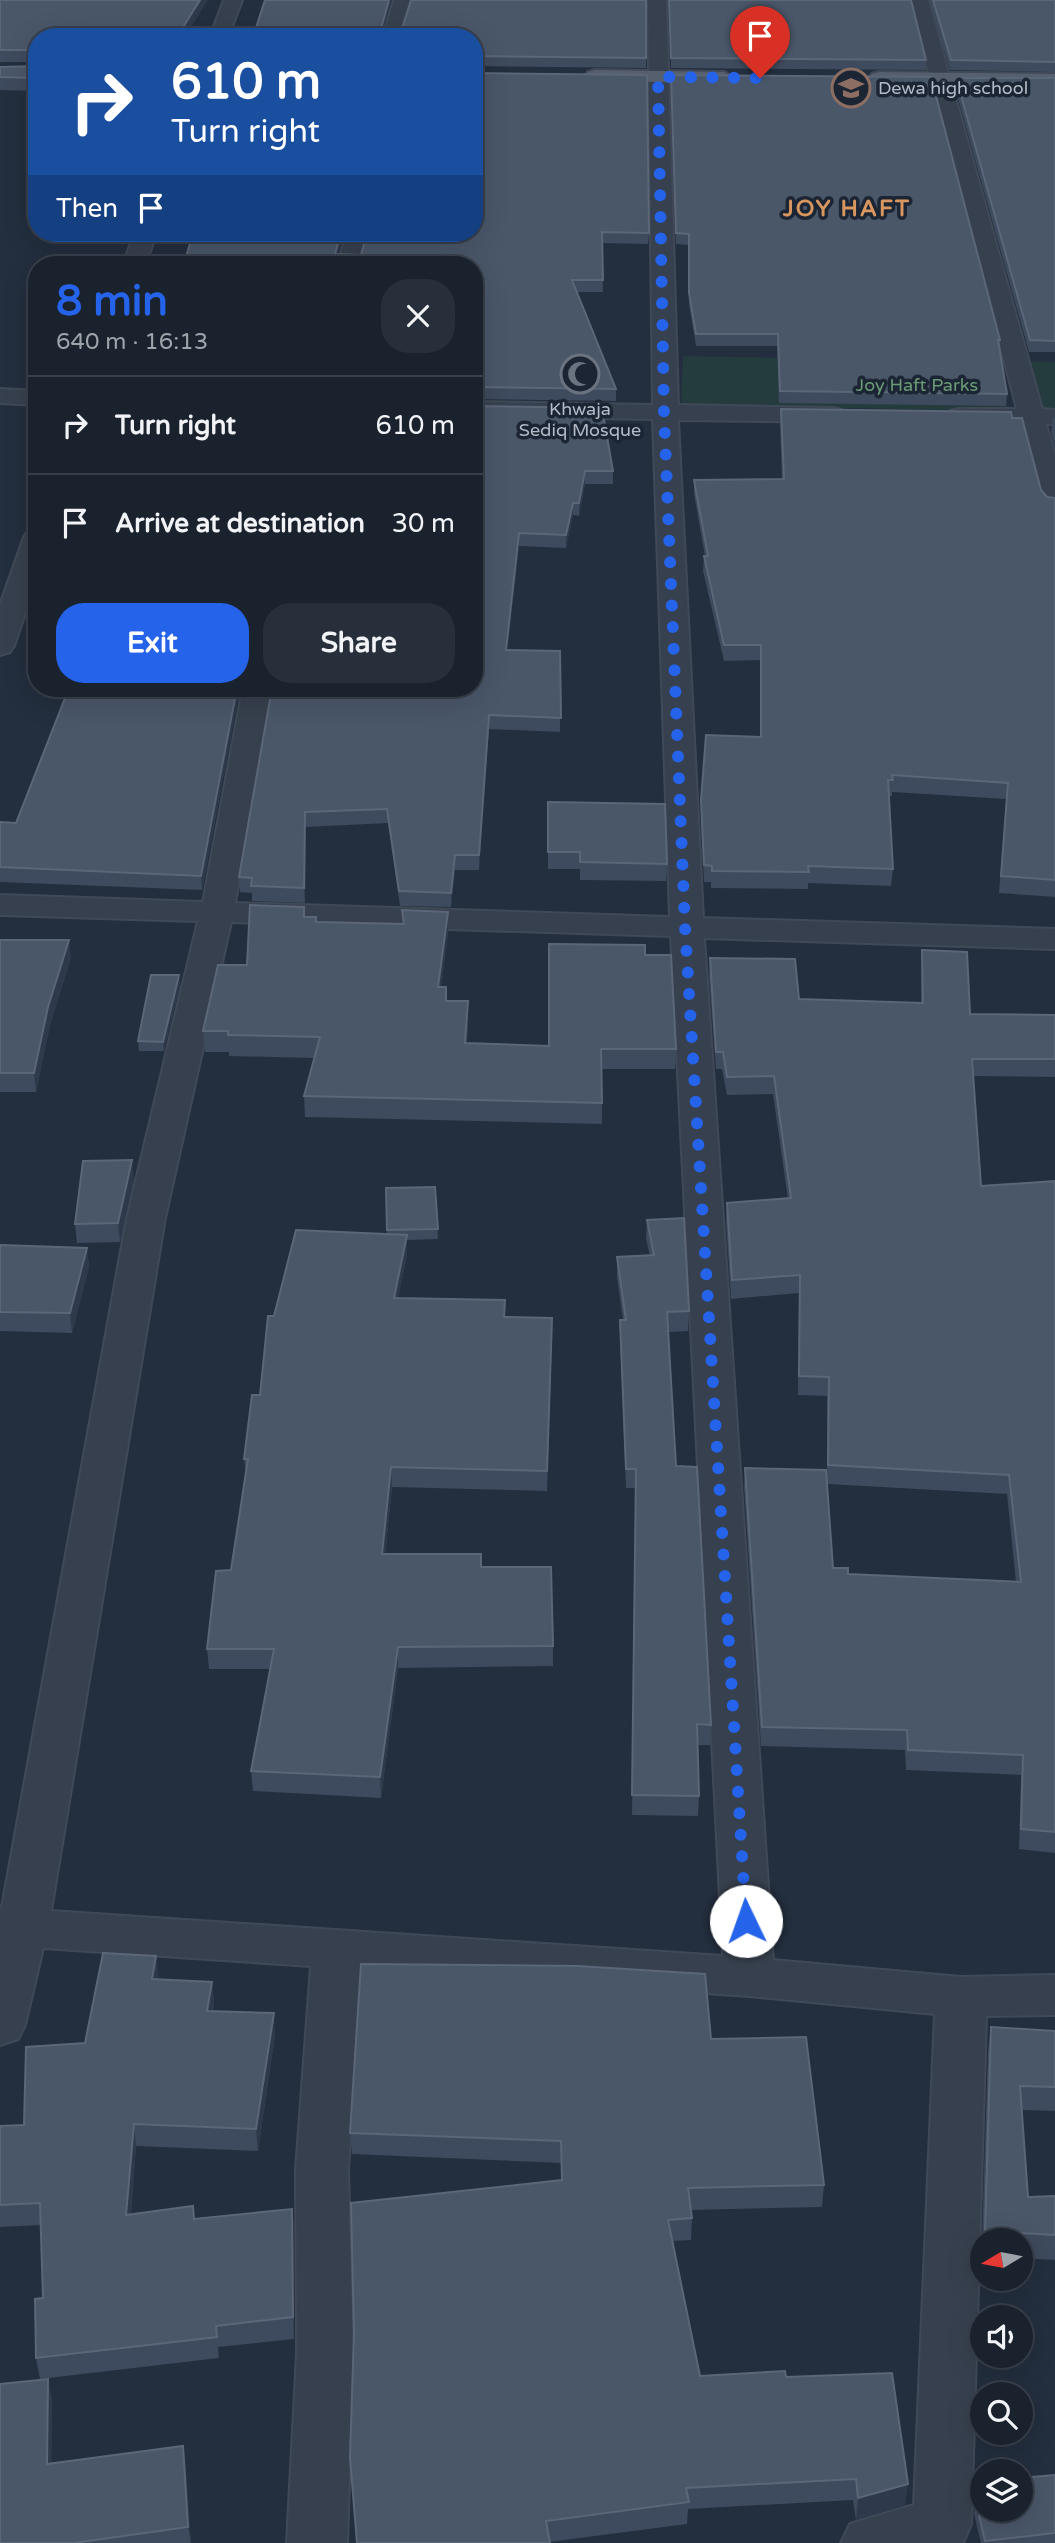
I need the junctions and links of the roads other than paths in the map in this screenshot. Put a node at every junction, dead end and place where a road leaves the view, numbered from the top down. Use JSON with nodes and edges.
{"nodes":[{"id":1,"x":233,"y":0,"type":"edge"},
{"id":2,"x":403,"y":0,"type":"edge"},
{"id":3,"x":657,"y":0,"type":"edge"},
{"id":4,"x":919,"y":0,"type":"edge"},
{"id":5,"x":222,"y":28,"type":"edge"},
{"id":6,"x":395,"y":28,"type":"edge"},
{"id":7,"x":579,"y":76,"type":"edge"},
{"id":8,"x":658,"y":77,"type":"junction"},
{"id":9,"x":738,"y":78,"type":"edge"},
{"id":10,"x":859,"y":78,"type":"edge"},
{"id":11,"x":940,"y":79,"type":"junction"},
{"id":12,"x":1055,"y":80,"type":"edge"},
{"id":13,"x":0,"y":396,"type":"edge"},
{"id":14,"x":28,"y":398,"type":"edge"},
{"id":15,"x":483,"y":409,"type":"edge"},
{"id":16,"x":664,"y":413,"type":"junction"},
{"id":17,"x":856,"y":415,"type":"edge"},
{"id":18,"x":938,"y":416,"type":"edge"},
{"id":19,"x":1044,"y":417,"type":"edge"},
{"id":20,"x":1055,"y":503,"type":"edge"},
{"id":21,"x":28,"y":564,"type":"edge"},
{"id":22,"x":0,"y":646,"type":"edge"},
{"id":23,"x":256,"y":697,"type":"edge"},
{"id":24,"x":0,"y":905,"type":"edge"},
{"id":25,"x":218,"y":912,"type":"junction"},
{"id":26,"x":685,"y":927,"type":"junction"},
{"id":27,"x":1055,"y":939,"type":"edge"},
{"id":28,"x":11,"y":1928,"type":"edge"},
{"id":29,"x":337,"y":1950,"type":"junction"},
{"id":30,"x":749,"y":1977,"type":"junction"},
{"id":31,"x":1055,"y":1995,"type":"edge"},
{"id":32,"x":961,"y":1997,"type":"junction"},
{"id":33,"x":0,"y":2025,"type":"edge"},
{"id":34,"x":317,"y":2543,"type":"edge"},
{"id":35,"x":871,"y":2543,"type":"edge"}],
"edges":[{"from":1,"to":5,"type":"street"},
{"from":2,"to":6,"type":"street"},
{"from":3,"to":8,"type":"street"},
{"from":4,"to":11,"type":"street"},
{"from":7,"to":8,"type":"main road"},
{"from":8,"to":9,"type":"main road"},
{"from":8,"to":16,"type":"street"},
{"from":10,"to":11,"type":"main road"},
{"from":11,"to":12,"type":"main road"},
{"from":11,"to":19,"type":"street"},
{"from":13,"to":14,"type":"street"},
{"from":15,"to":16,"type":"street"},
{"from":16,"to":17,"type":"street"},
{"from":16,"to":26,"type":"street"},
{"from":18,"to":19,"type":"street"},
{"from":19,"to":20,"type":"street"},
{"from":21,"to":22,"type":"street"},
{"from":23,"to":25,"type":"street"},
{"from":24,"to":25,"type":"street"},
{"from":25,"to":26,"type":"street"},
{"from":25,"to":28,"type":"street"},
{"from":26,"to":27,"type":"street"},
{"from":26,"to":30,"type":"street"},
{"from":28,"to":29,"type":"street"},
{"from":28,"to":33,"type":"street"},
{"from":29,"to":30,"type":"street"},
{"from":29,"to":34,"type":"street"},
{"from":30,"to":32,"type":"street"},
{"from":31,"to":32,"type":"street"},
{"from":32,"to":35,"type":"street"}]}
